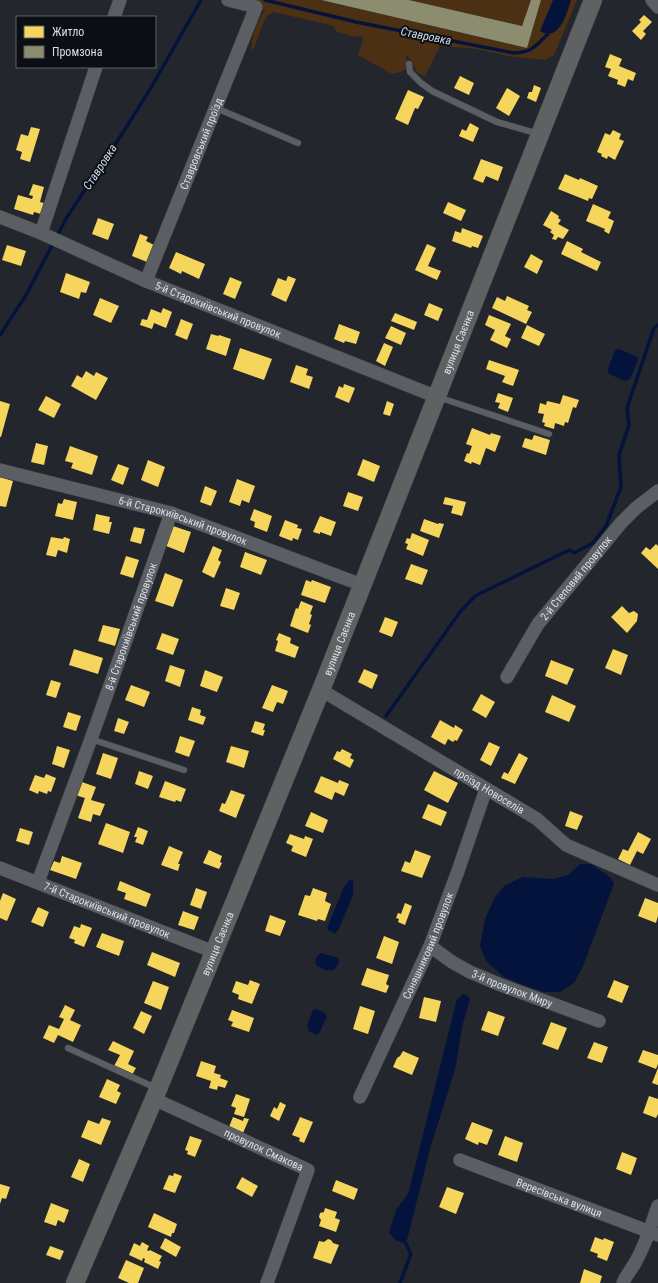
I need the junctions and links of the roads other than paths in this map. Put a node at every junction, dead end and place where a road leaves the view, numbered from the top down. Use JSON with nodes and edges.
{"nodes":[{"id":1,"x":120,"y":0,"type":"edge"},
{"id":2,"x":228,"y":0,"type":"edge"},
{"id":3,"x":593,"y":0,"type":"edge"},
{"id":4,"x":652,"y":0,"type":"edge"},
{"id":5,"x":658,"y":6,"type":"edge"},
{"id":6,"x":114,"y":16,"type":"edge"},
{"id":7,"x":409,"y":64,"type":"dead end"},
{"id":8,"x":96,"y":68,"type":"edge"},
{"id":9,"x":216,"y":108,"type":"junction"},
{"id":10,"x":540,"y":135,"type":"junction"},
{"id":11,"x":298,"y":143,"type":"dead end"},
{"id":12,"x":0,"y":217,"type":"edge"},
{"id":13,"x":41,"y":233,"type":"junction"},
{"id":14,"x":146,"y":281,"type":"junction"},
{"id":15,"x":437,"y":397,"type":"junction"},
{"id":16,"x":549,"y":434,"type":"dead end"},
{"id":17,"x":0,"y":470,"type":"edge"},
{"id":18,"x":658,"y":492,"type":"edge"},
{"id":19,"x":170,"y":513,"type":"junction"},
{"id":20,"x":362,"y":585,"type":"junction"},
{"id":21,"x":507,"y":677,"type":"dead end"},
{"id":22,"x":321,"y":690,"type":"junction"},
{"id":23,"x":91,"y":739,"type":"junction"},
{"id":24,"x":184,"y":770,"type":"dead end"},
{"id":25,"x":486,"y":789,"type":"junction"},
{"id":26,"x":0,"y":868,"type":"edge"},
{"id":27,"x":38,"y":882,"type":"junction"},
{"id":28,"x":658,"y":885,"type":"edge"},
{"id":29,"x":430,"y":946,"type":"junction"},
{"id":30,"x":214,"y":952,"type":"junction"},
{"id":31,"x":599,"y":1021,"type":"dead end"},
{"id":32,"x":68,"y":1048,"type":"dead end"},
{"id":33,"x":156,"y":1094,"type":"junction"},
{"id":34,"x":360,"y":1097,"type":"dead end"},
{"id":35,"x":460,"y":1160,"type":"dead end"},
{"id":36,"x":658,"y":1206,"type":"edge"},
{"id":37,"x":654,"y":1233,"type":"edge"},
{"id":38,"x":77,"y":1282,"type":"edge"},
{"id":39,"x":267,"y":1283,"type":"edge"},
{"id":40,"x":623,"y":1283,"type":"edge"}],
"edges":[{"from":1,"to":6,"type":"street"},
{"from":2,"to":9,"type":"street","name":"Ставровський проїзд"},
{"from":3,"to":10,"type":"street","name":"вулиця Саєнка"},
{"from":4,"to":5,"type":"street"},
{"from":7,"to":10,"type":"lane"},
{"from":8,"to":13,"type":"street"},
{"from":9,"to":11,"type":"lane"},
{"from":9,"to":14,"type":"street","name":"Ставровський проїзд"},
{"from":10,"to":15,"type":"street","name":"вулиця Саєнка"},
{"from":12,"to":13,"type":"street","name":"5-й Старокиївський провулок"},
{"from":13,"to":14,"type":"street","name":"5-й Старокиївський провулок"},
{"from":14,"to":15,"type":"street","name":"5-й Старокиївський провулок"},
{"from":15,"to":16,"type":"lane"},
{"from":15,"to":20,"type":"street","name":"вулиця Саєнка"},
{"from":17,"to":19,"type":"street","name":"6-й Старокиївський провулок"},
{"from":18,"to":21,"type":"street","name":"2-й Степовий провулок"},
{"from":19,"to":20,"type":"street","name":"6-й Старокиївський провулок"},
{"from":19,"to":23,"type":"street","name":"8-й Старокиївський провулок"},
{"from":20,"to":22,"type":"street","name":"вулиця Саєнка"},
{"from":22,"to":25,"type":"street","name":"проїзд Новоселів"},
{"from":22,"to":30,"type":"street","name":"вулиця Саєнка"},
{"from":23,"to":24,"type":"lane"},
{"from":23,"to":27,"type":"street","name":"8-й Старокиївський провулок"},
{"from":25,"to":28,"type":"street","name":"проїзд Новоселів"},
{"from":25,"to":29,"type":"street","name":"Соняшниковий провулок"},
{"from":26,"to":27,"type":"street","name":"7-й Старокиївський провулок"},
{"from":27,"to":30,"type":"street","name":"7-й Старокиївський провулок"},
{"from":29,"to":31,"type":"street","name":"3-й провулок Миру"},
{"from":29,"to":34,"type":"street","name":"Соняшниковий провулок"},
{"from":30,"to":33,"type":"street","name":"вулиця Саєнка"},
{"from":32,"to":33,"type":"lane"},
{"from":33,"to":38,"type":"street","name":"вулиця Саєнка"},
{"from":33,"to":39,"type":"street","name":"провулок Смакова"},
{"from":35,"to":37,"type":"street","name":"Вересівська вулиця"},
{"from":36,"to":37,"type":"street"},
{"from":37,"to":40,"type":"street"}]}
